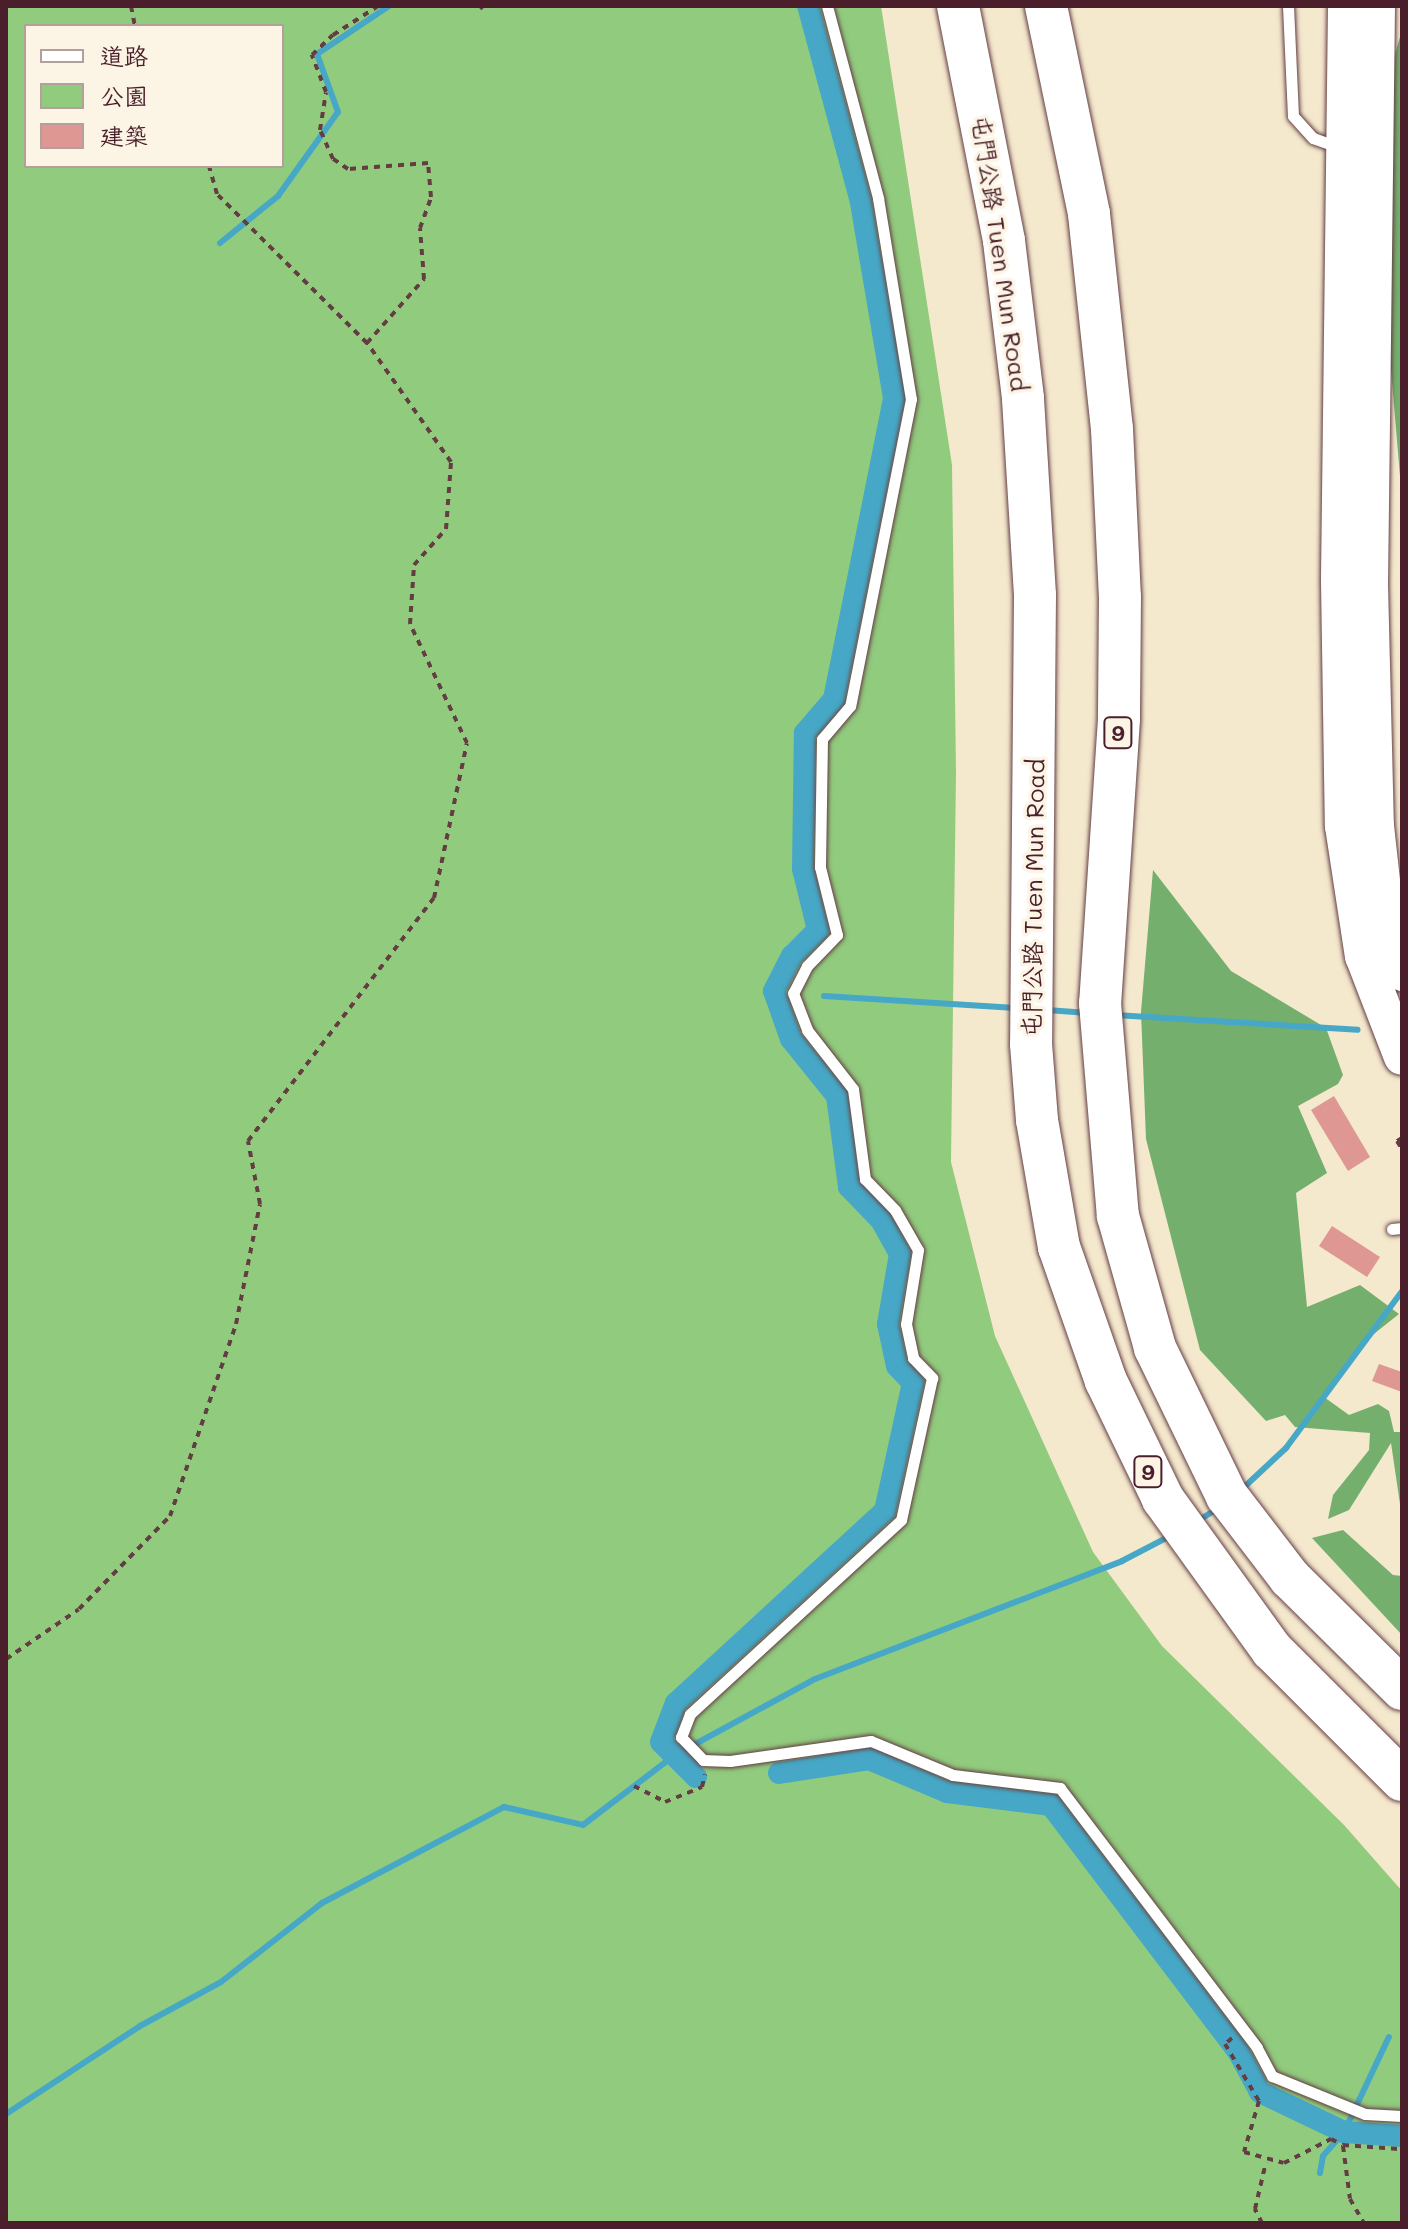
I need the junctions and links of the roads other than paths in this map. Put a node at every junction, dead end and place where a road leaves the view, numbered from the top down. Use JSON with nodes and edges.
{"nodes":[{"id":1,"x":827,"y":6,"type":"edge"},
{"id":2,"x":958,"y":6,"type":"edge"},
{"id":3,"x":1046,"y":6,"type":"edge"},
{"id":4,"x":1288,"y":6,"type":"edge"},
{"id":5,"x":1346,"y":6,"type":"edge"},
{"id":6,"x":1377,"y":6,"type":"edge"},
{"id":7,"x":1345,"y":148,"type":"junction"},
{"id":8,"x":1402,"y":973,"type":"edge"},
{"id":9,"x":1402,"y":1057,"type":"edge"},
{"id":10,"x":1402,"y":1689,"type":"edge"},
{"id":11,"x":1402,"y":1780,"type":"edge"},
{"id":12,"x":1402,"y":2116,"type":"edge"}],
"edges":[{"from":1,"to":12,"type":"lane"},
{"from":2,"to":11,"type":"highway","name":"屯門公路 Tuen Mun Road","number":"9"},
{"from":3,"to":10,"type":"highway","number":"9"},
{"from":4,"to":7,"type":"lane"},
{"from":5,"to":7,"type":"main road"},
{"from":6,"to":8,"type":"main road"},
{"from":7,"to":9,"type":"main road"}]}
